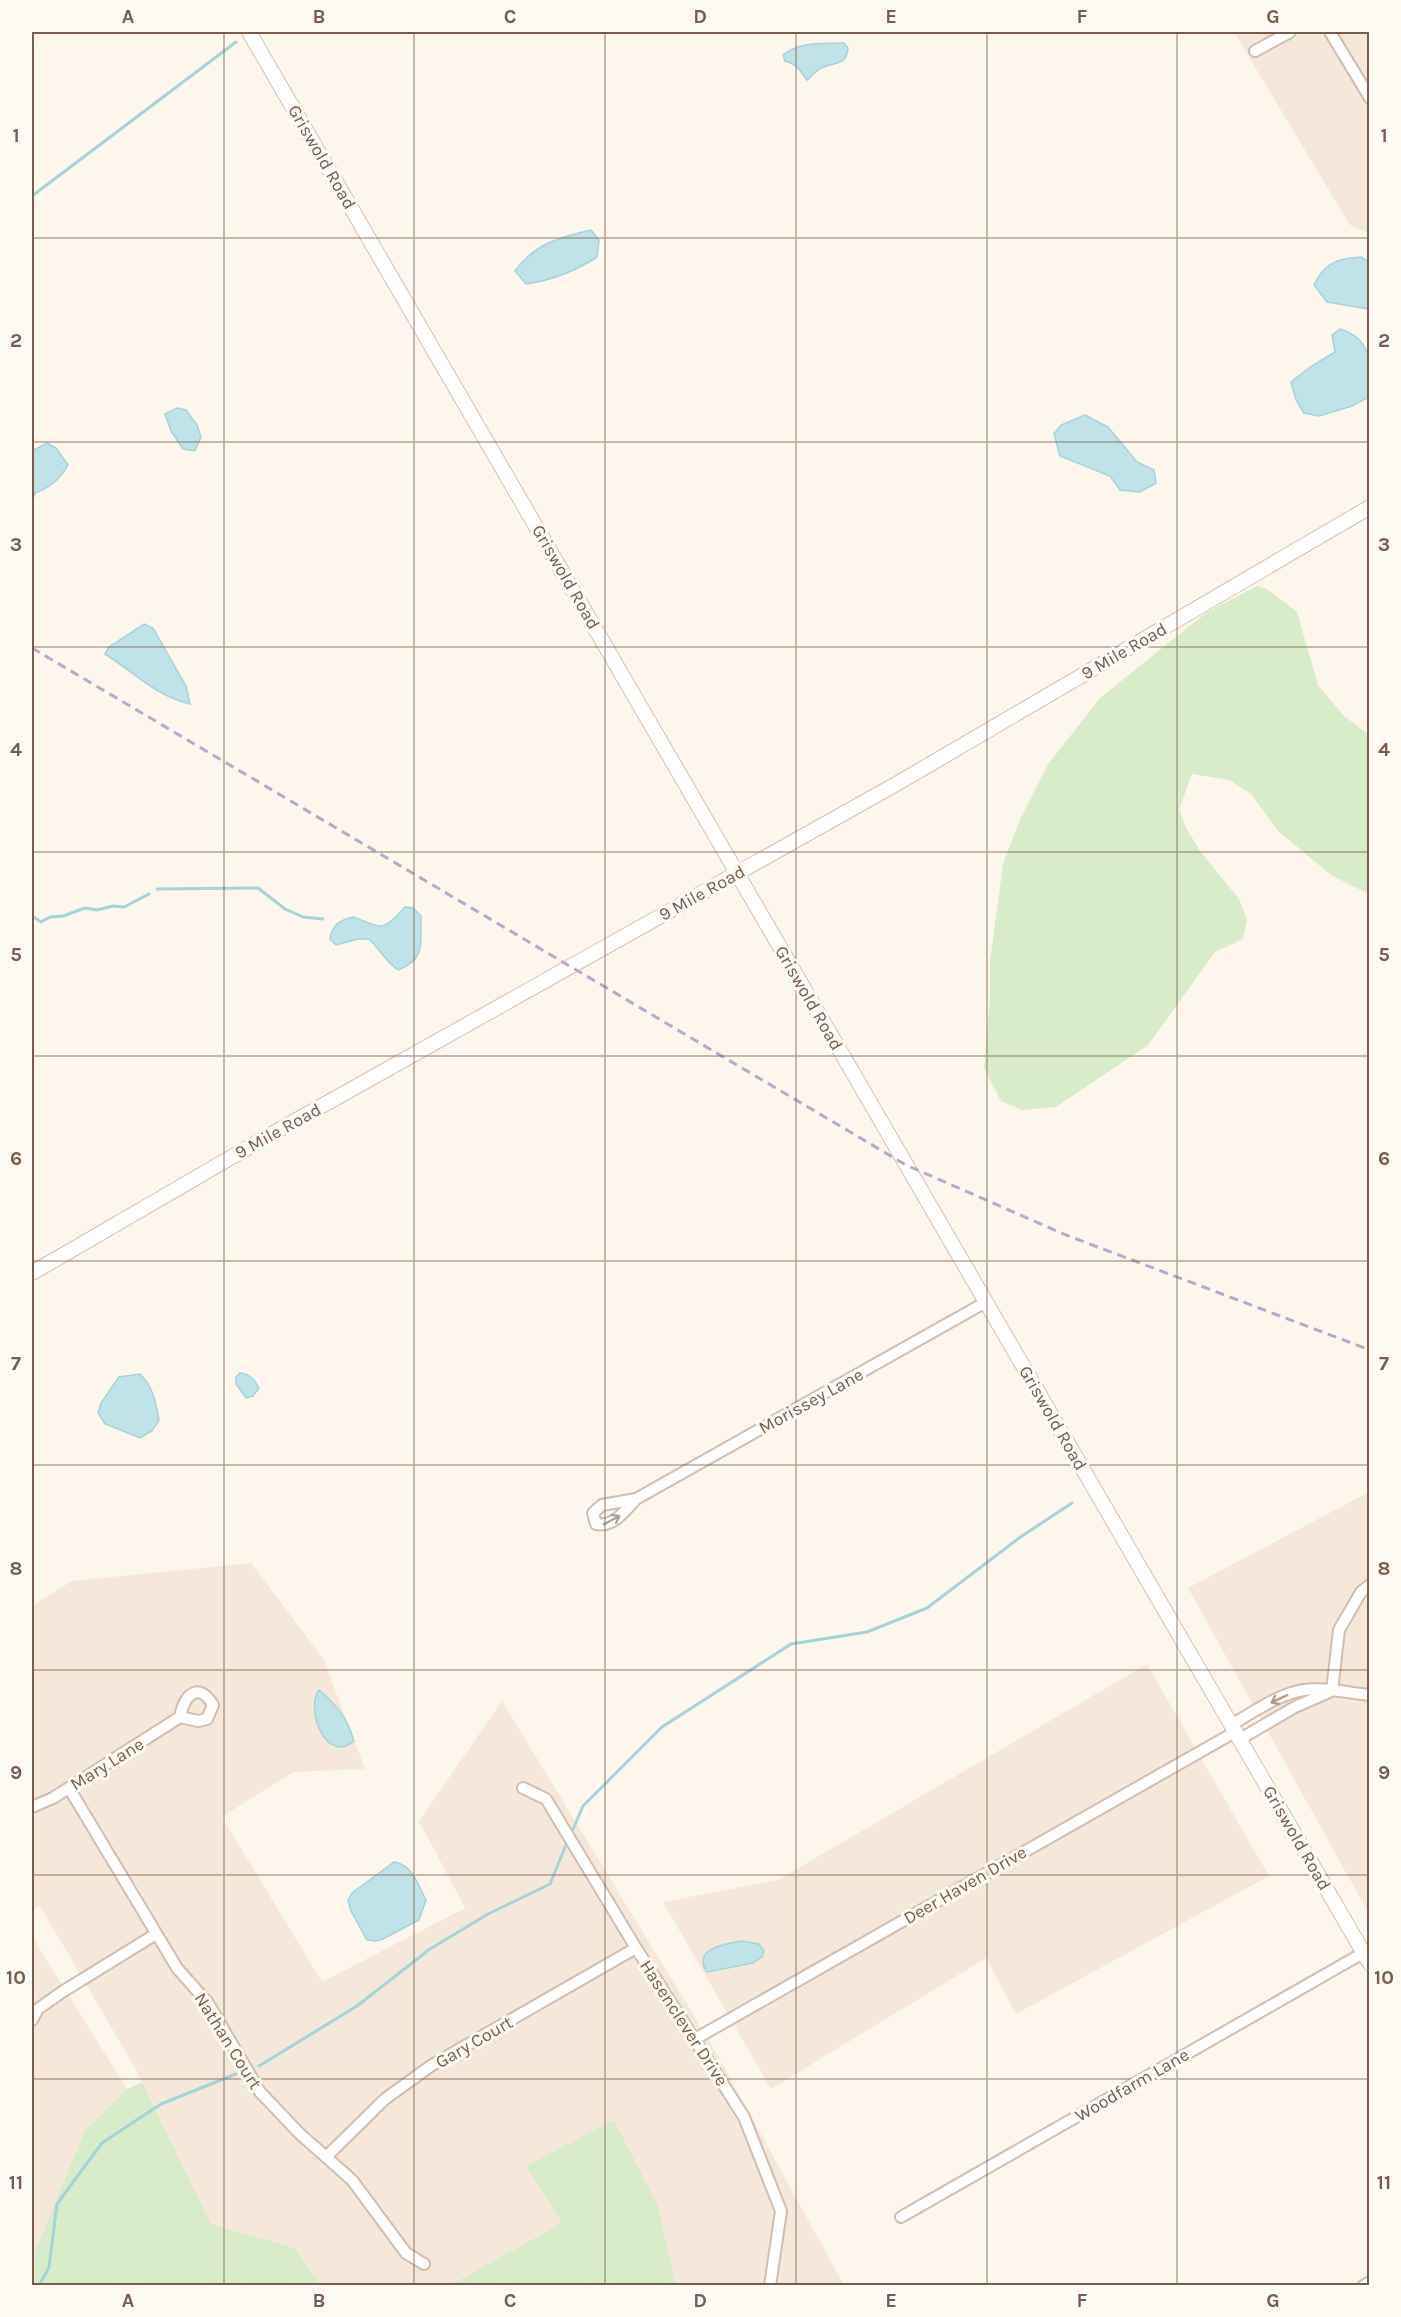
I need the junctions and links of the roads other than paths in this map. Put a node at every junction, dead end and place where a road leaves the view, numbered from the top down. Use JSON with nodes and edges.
{"nodes":[{"id":1,"x":249,"y":32,"type":"edge"},
{"id":2,"x":1290,"y":32,"type":"edge"},
{"id":3,"x":1330,"y":32,"type":"edge"},
{"id":4,"x":1256,"y":51,"type":"dead end"},
{"id":5,"x":1370,"y":98,"type":"edge"},
{"id":6,"x":1370,"y":507,"type":"edge"},
{"id":7,"x":737,"y":874,"type":"junction"},
{"id":8,"x":32,"y":1273,"type":"edge"},
{"id":9,"x":986,"y":1302,"type":"junction"},
{"id":10,"x":636,"y":1499,"type":"dead end"},
{"id":11,"x":1370,"y":1585,"type":"edge"},
{"id":12,"x":1332,"y":1691,"type":"junction"},
{"id":13,"x":1370,"y":1695,"type":"edge"},
{"id":14,"x":180,"y":1717,"type":"dead end"},
{"id":15,"x":1236,"y":1732,"type":"junction"},
{"id":16,"x":69,"y":1788,"type":"junction"},
{"id":17,"x":524,"y":1788,"type":"dead end"},
{"id":18,"x":32,"y":1807,"type":"edge"},
{"id":19,"x":156,"y":1934,"type":"junction"},
{"id":20,"x":636,"y":1948,"type":"junction"},
{"id":21,"x":1367,"y":1955,"type":"edge"},
{"id":22,"x":32,"y":2020,"type":"edge"},
{"id":23,"x":695,"y":2039,"type":"junction"},
{"id":24,"x":327,"y":2157,"type":"junction"},
{"id":25,"x":900,"y":2217,"type":"dead end"},
{"id":26,"x":424,"y":2264,"type":"dead end"},
{"id":27,"x":1370,"y":2282,"type":"edge"},
{"id":28,"x":770,"y":2286,"type":"edge"},
{"id":29,"x":1364,"y":2286,"type":"edge"}],
"edges":[{"from":1,"to":7,"type":"street","name":"Griswold Road"},
{"from":2,"to":4,"type":"street"},
{"from":3,"to":5,"type":"street"},
{"from":6,"to":7,"type":"street","name":"9 Mile Road"},
{"from":7,"to":8,"type":"street","name":"9 Mile Road"},
{"from":7,"to":9,"type":"street","name":"Griswold Road"},
{"from":9,"to":10,"type":"street","name":"Morissey Lane"},
{"from":9,"to":15,"type":"street","name":"Griswold Road"},
{"from":11,"to":12,"type":"street"},
{"from":12,"to":13,"type":"street"},
{"from":12,"to":15,"type":"street"},
{"from":12,"to":15,"type":"street","one_way":true},
{"from":14,"to":16,"type":"street","name":"Mary Lane"},
{"from":15,"to":21,"type":"street","name":"Griswold Road"},
{"from":15,"to":23,"type":"street","name":"Deer Haven Drive"},
{"from":16,"to":18,"type":"street","name":"Mary Lane"},
{"from":16,"to":19,"type":"street","name":"Nathan Court"},
{"from":17,"to":20,"type":"street","name":"Hasenclever Drive"},
{"from":19,"to":22,"type":"street"},
{"from":19,"to":24,"type":"street","name":"Nathan Court"},
{"from":20,"to":23,"type":"street","name":"Hasenclever Drive"},
{"from":20,"to":24,"type":"street","name":"Gary Court"},
{"from":21,"to":25,"type":"street","name":"Woodfarm Lane"},
{"from":23,"to":28,"type":"street","name":"Hasenclever Drive"},
{"from":24,"to":26,"type":"street","name":"Nathan Court"},
{"from":27,"to":29,"type":"street"}]}
